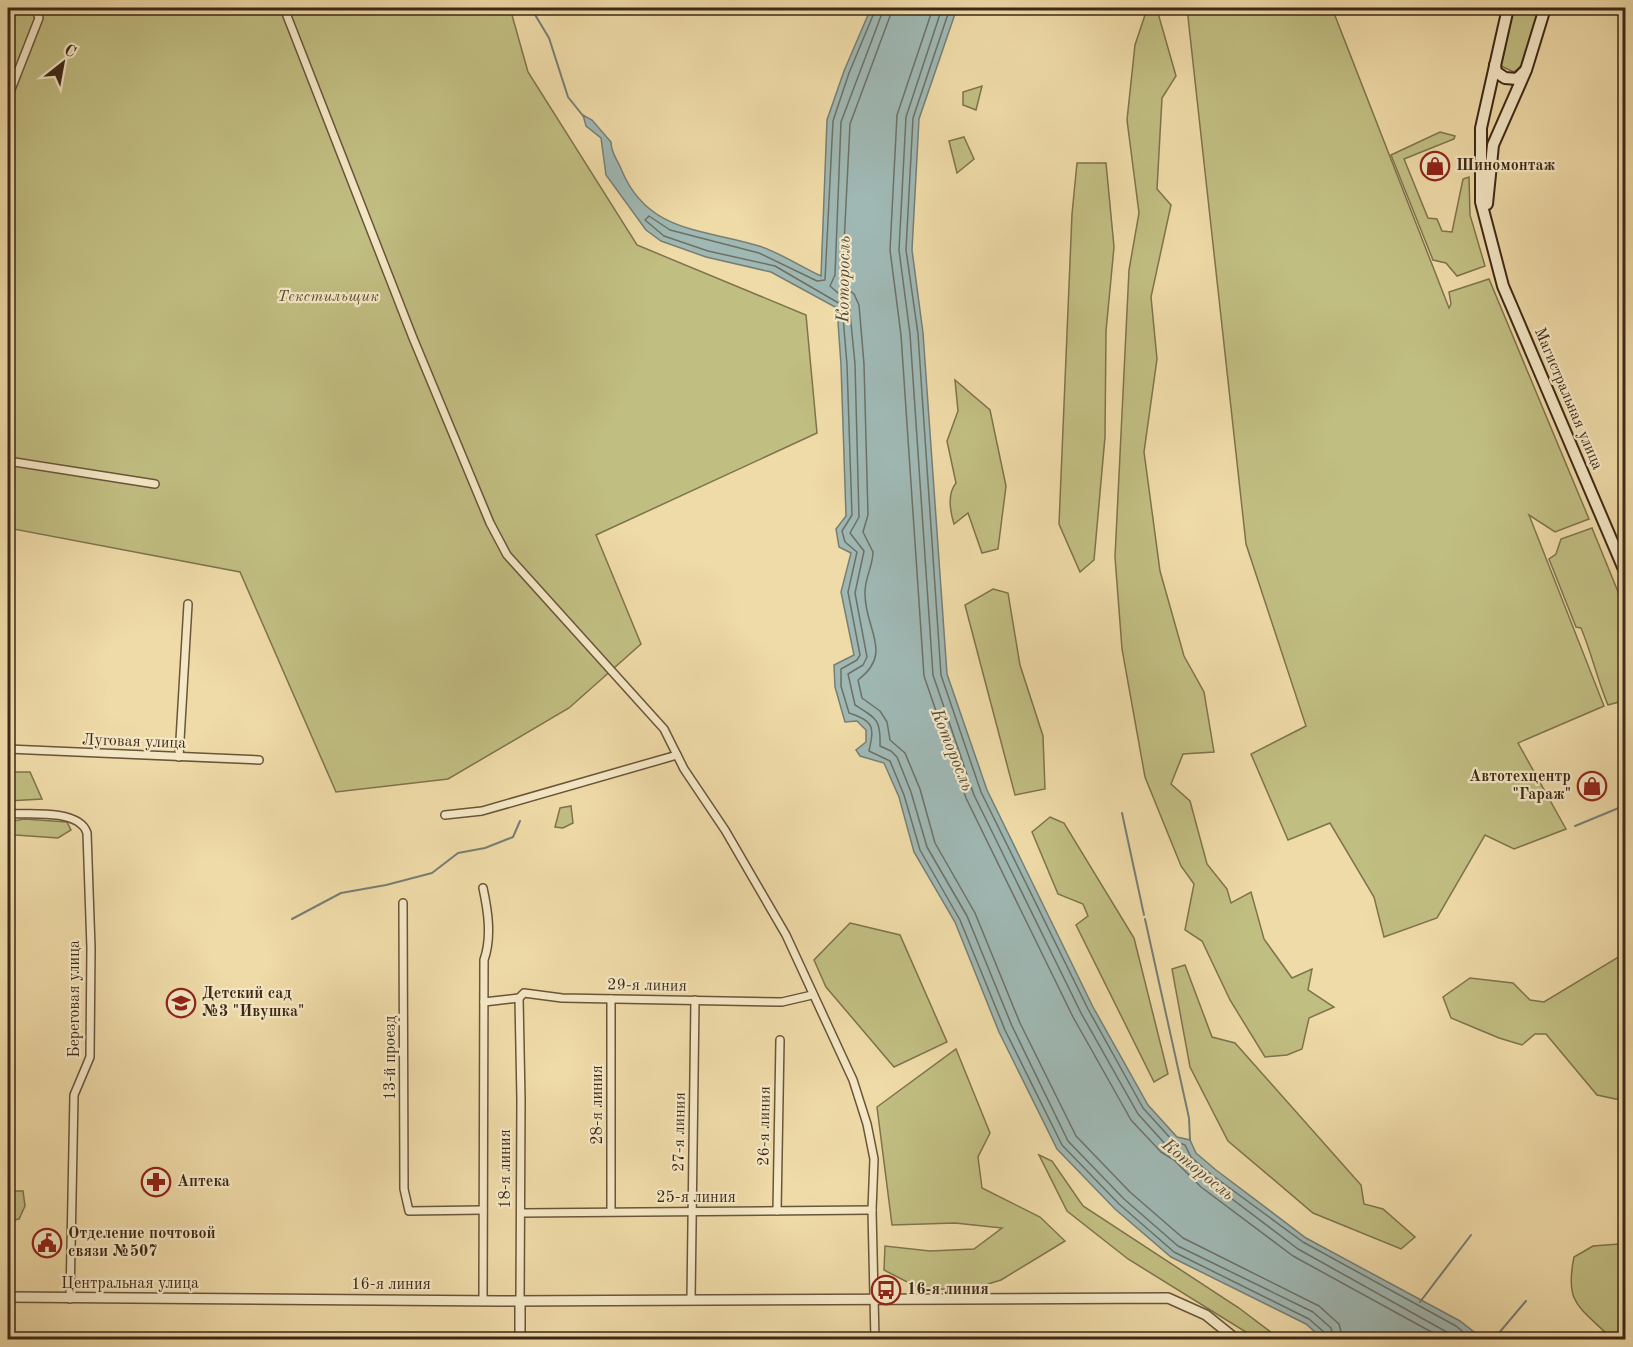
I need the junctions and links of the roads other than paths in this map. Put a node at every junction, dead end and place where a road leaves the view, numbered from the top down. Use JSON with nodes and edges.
{"nodes":[{"id":1,"x":34,"y":8,"type":"edge"},
{"id":2,"x":284,"y":8,"type":"edge"},
{"id":3,"x":1508,"y":8,"type":"edge"},
{"id":4,"x":1545,"y":8,"type":"edge"},
{"id":5,"x":1495,"y":62,"type":"junction"},
{"id":6,"x":1526,"y":70,"type":"junction"},
{"id":7,"x":8,"y":97,"type":"edge"},
{"id":8,"x":1480,"y":145,"type":"junction"},
{"id":9,"x":1493,"y":145,"type":"junction"},
{"id":10,"x":1488,"y":234,"type":"junction"},
{"id":11,"x":8,"y":461,"type":"edge"},
{"id":12,"x":155,"y":484,"type":"dead end"},
{"id":13,"x":1626,"y":574,"type":"edge"},
{"id":14,"x":188,"y":604,"type":"dead end"},
{"id":15,"x":8,"y":749,"type":"edge"},
{"id":16,"x":677,"y":755,"type":"junction"},
{"id":17,"x":179,"y":757,"type":"junction"},
{"id":18,"x":259,"y":760,"type":"dead end"},
{"id":19,"x":8,"y":814,"type":"edge"},
{"id":20,"x":445,"y":815,"type":"dead end"},
{"id":21,"x":483,"y":888,"type":"dead end"},
{"id":22,"x":403,"y":903,"type":"dead end"},
{"id":23,"x":812,"y":994,"type":"junction"},
{"id":24,"x":519,"y":998,"type":"junction"},
{"id":25,"x":611,"y":999,"type":"junction"},
{"id":26,"x":694,"y":1000,"type":"junction"},
{"id":27,"x":484,"y":1002,"type":"junction"},
{"id":28,"x":780,"y":1040,"type":"dead end"},
{"id":29,"x":483,"y":1209,"type":"junction"},
{"id":30,"x":872,"y":1210,"type":"junction"},
{"id":31,"x":777,"y":1211,"type":"junction"},
{"id":32,"x":611,"y":1212,"type":"junction"},
{"id":33,"x":692,"y":1212,"type":"junction"},
{"id":34,"x":521,"y":1213,"type":"junction"},
{"id":35,"x":8,"y":1298,"type":"edge"},
{"id":36,"x":875,"y":1298,"type":"junction"},
{"id":37,"x":70,"y":1299,"type":"junction"},
{"id":38,"x":252,"y":1299,"type":"joint"},
{"id":39,"x":483,"y":1300,"type":"junction"},
{"id":40,"x":691,"y":1300,"type":"junction"},
{"id":41,"x":520,"y":1301,"type":"junction"},
{"id":42,"x":520,"y":1340,"type":"edge"},
{"id":43,"x":875,"y":1340,"type":"edge"},
{"id":44,"x":1237,"y":1340,"type":"edge"}],
"edges":[{"from":1,"to":7,"type":"street"},
{"from":2,"to":16,"type":"street"},
{"from":3,"to":5,"type":"main road","name":"Магистральная улица"},
{"from":4,"to":6,"type":"main road","name":"Магистральная улица"},
{"from":5,"to":6,"type":"main road"},
{"from":5,"to":8,"type":"main road","name":"Магистральная улица"},
{"from":6,"to":9,"type":"main road","name":"Магистральная улица"},
{"from":8,"to":9,"type":"main road"},
{"from":8,"to":10,"type":"main road","name":"Магистральная улица"},
{"from":9,"to":10,"type":"main road","name":"Магистральная улица"},
{"from":10,"to":13,"type":"main road","name":"Магистральная улица"},
{"from":11,"to":12,"type":"street"},
{"from":14,"to":17,"type":"street"},
{"from":15,"to":17,"type":"street","name":"Луговая улица"},
{"from":16,"to":20,"type":"street"},
{"from":16,"to":23,"type":"street"},
{"from":17,"to":18,"type":"street","name":"Луговая улица"},
{"from":19,"to":37,"type":"street","name":"Береговая улица"},
{"from":21,"to":27,"type":"street"},
{"from":22,"to":29,"type":"street","name":"13-й проезд"},
{"from":23,"to":26,"type":"street","name":"29-я линия"},
{"from":23,"to":30,"type":"street"},
{"from":24,"to":25,"type":"street","name":"29-я линия"},
{"from":24,"to":27,"type":"street","name":"29-я линия"},
{"from":24,"to":34,"type":"street","name":"18-я линия"},
{"from":25,"to":26,"type":"street","name":"29-я линия"},
{"from":25,"to":32,"type":"street","name":"28-я линия"},
{"from":26,"to":33,"type":"street","name":"27-я линия"},
{"from":27,"to":29,"type":"street"},
{"from":28,"to":31,"type":"street","name":"26-я линия"},
{"from":29,"to":39,"type":"street"},
{"from":30,"to":31,"type":"street","name":"25-я линия"},
{"from":30,"to":36,"type":"street"},
{"from":31,"to":33,"type":"street","name":"25-я линия"},
{"from":32,"to":33,"type":"street","name":"25-я линия"},
{"from":32,"to":34,"type":"street","name":"25-я линия"},
{"from":33,"to":40,"type":"street","name":"27-я линия"},
{"from":34,"to":41,"type":"street","name":"18-я линия"},
{"from":35,"to":37,"type":"street","name":"Центральная улица"},
{"from":36,"to":40,"type":"street","name":"16-я линия"},
{"from":36,"to":43,"type":"street"},
{"from":36,"to":44,"type":"street","name":"16-я линия"},
{"from":37,"to":38,"type":"street","name":"Центральная улица"},
{"from":38,"to":39,"type":"street","name":"16-я линия"},
{"from":39,"to":41,"type":"street","name":"16-я линия"},
{"from":40,"to":41,"type":"street","name":"16-я линия"},
{"from":41,"to":42,"type":"street","name":"18-я линия"}]}
